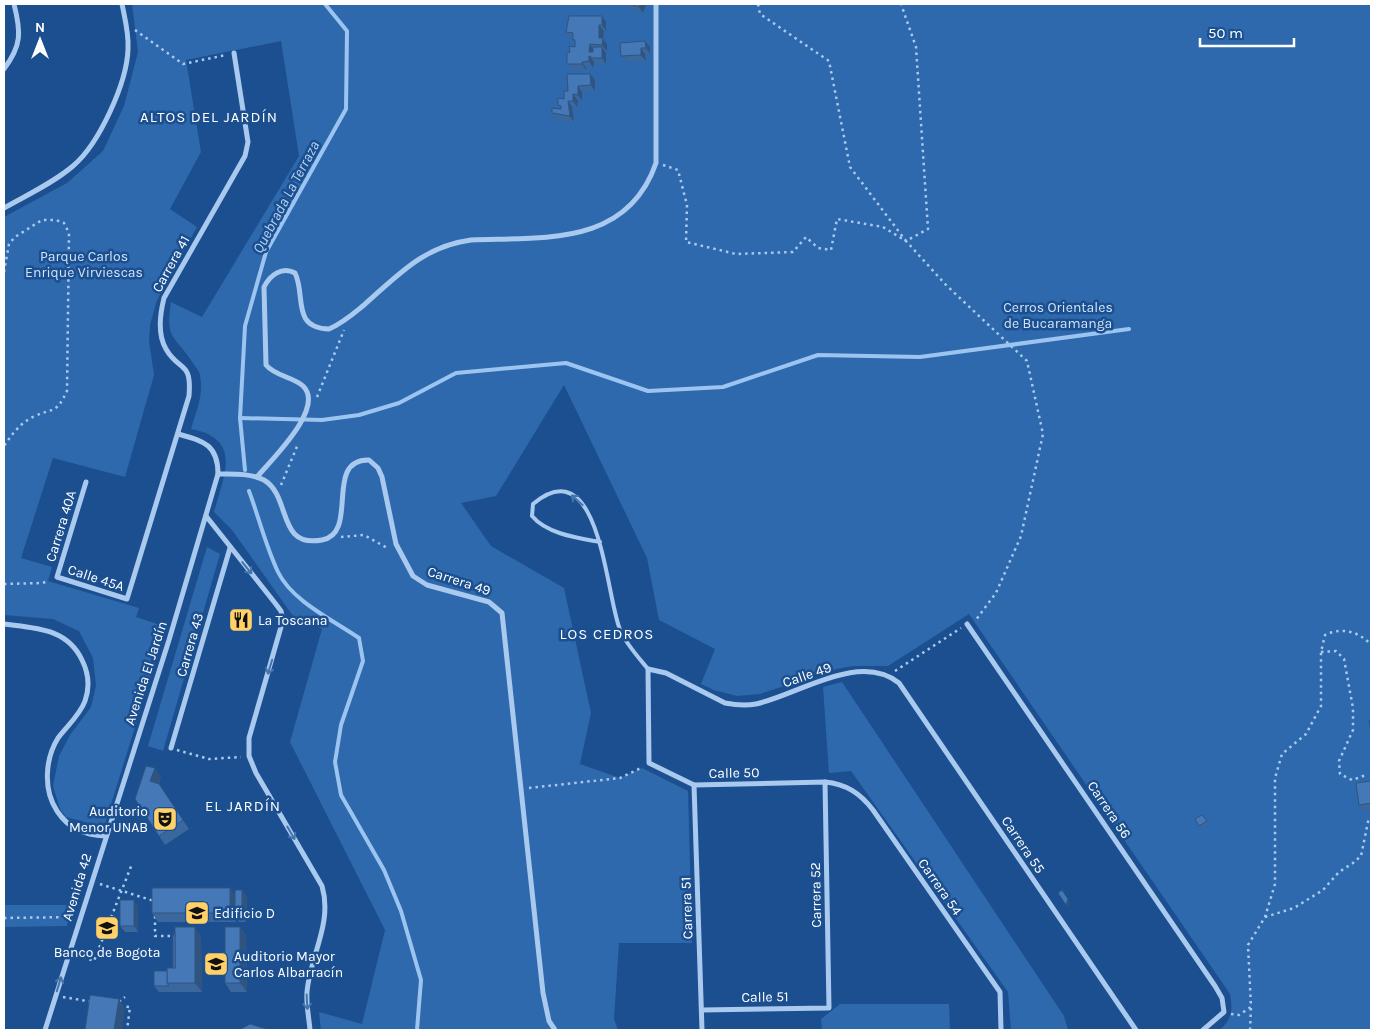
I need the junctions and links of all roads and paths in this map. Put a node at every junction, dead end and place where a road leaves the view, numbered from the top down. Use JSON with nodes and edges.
{"nodes":[{"id":1,"x":14,"y":4,"type":"edge"},
{"id":2,"x":122,"y":4,"type":"edge"},
{"id":3,"x":656,"y":4,"type":"edge"},
{"id":4,"x":758,"y":4,"type":"edge"},
{"id":5,"x":901,"y":4,"type":"edge"},
{"id":6,"x":126,"y":24,"type":"junction"},
{"id":7,"x":234,"y":53,"type":"joint"},
{"id":8,"x":4,"y":69,"type":"edge"},
{"id":9,"x":656,"y":163,"type":"junction"},
{"id":10,"x":4,"y":208,"type":"edge"},
{"id":11,"x":906,"y":240,"type":"junction"},
{"id":12,"x":4,"y":272,"type":"edge"},
{"id":13,"x":349,"y":318,"type":"junction"},
{"id":14,"x":314,"y":403,"type":"dead end"},
{"id":15,"x":178,"y":434,"type":"junction"},
{"id":16,"x":301,"y":436,"type":"dead end"},
{"id":17,"x":4,"y":446,"type":"edge"},
{"id":18,"x":218,"y":474,"type":"junction"},
{"id":19,"x":257,"y":477,"type":"junction"},
{"id":20,"x":86,"y":482,"type":"dead end"},
{"id":21,"x":277,"y":494,"type":"junction"},
{"id":22,"x":206,"y":516,"type":"junction"},
{"id":23,"x":327,"y":539,"type":"junction"},
{"id":24,"x":600,"y":542,"type":"junction"},
{"id":25,"x":230,"y":548,"type":"junction"},
{"id":26,"x":400,"y":555,"type":"junction"},
{"id":27,"x":57,"y":577,"type":"junction"},
{"id":28,"x":4,"y":584,"type":"edge"},
{"id":29,"x":127,"y":599,"type":"joint"},
{"id":30,"x":4,"y":624,"type":"edge"},
{"id":31,"x":967,"y":624,"type":"junction"},
{"id":32,"x":1371,"y":645,"type":"edge"},
{"id":33,"x":1320,"y":652,"type":"junction"},
{"id":34,"x":648,"y":669,"type":"junction"},
{"id":35,"x":888,"y":676,"type":"junction"},
{"id":36,"x":171,"y":748,"type":"joint"},
{"id":37,"x":249,"y":756,"type":"junction"},
{"id":38,"x":649,"y":763,"type":"junction"},
{"id":39,"x":1366,"y":776,"type":"dead end"},
{"id":40,"x":825,"y":782,"type":"junction"},
{"id":41,"x":694,"y":785,"type":"junction"},
{"id":42,"x":520,"y":789,"type":"junction"},
{"id":43,"x":1369,"y":817,"type":"dead end"},
{"id":44,"x":105,"y":836,"type":"junction"},
{"id":45,"x":132,"y":864,"type":"dead end"},
{"id":46,"x":91,"y":881,"type":"junction"},
{"id":47,"x":121,"y":891,"type":"junction"},
{"id":48,"x":158,"y":903,"type":"edge"},
{"id":49,"x":155,"y":910,"type":"edge"},
{"id":50,"x":80,"y":917,"type":"junction"},
{"id":51,"x":1265,"y":917,"type":"junction"},
{"id":52,"x":4,"y":918,"type":"edge"},
{"id":53,"x":183,"y":936,"type":"edge"},
{"id":54,"x":69,"y":951,"type":"junction"},
{"id":55,"x":55,"y":996,"type":"junction"},
{"id":56,"x":125,"y":997,"type":"dead end"},
{"id":57,"x":98,"y":1002,"type":"edge"},
{"id":58,"x":1251,"y":1007,"type":"junction"},
{"id":59,"x":829,"y":1008,"type":"joint"},
{"id":60,"x":702,"y":1010,"type":"junction"},
{"id":61,"x":1224,"y":1012,"type":"junction"},
{"id":62,"x":124,"y":1017,"type":"dead end"},
{"id":63,"x":128,"y":1018,"type":"junction"},
{"id":64,"x":45,"y":1030,"type":"edge"},
{"id":65,"x":127,"y":1030,"type":"edge"},
{"id":66,"x":310,"y":1030,"type":"edge"},
{"id":67,"x":555,"y":1030,"type":"edge"},
{"id":68,"x":702,"y":1030,"type":"edge"},
{"id":69,"x":1001,"y":1030,"type":"edge"},
{"id":70,"x":1136,"y":1030,"type":"edge"},
{"id":71,"x":1203,"y":1030,"type":"edge"},
{"id":72,"x":1250,"y":1030,"type":"edge"}],
"edges":[{"from":1,"to":8,"type":"street"},
{"from":2,"to":6,"type":"street"},
{"from":3,"to":9,"type":"street"},
{"from":4,"to":11,"type":"path"},
{"from":5,"to":11,"type":"path"},
{"from":6,"to":7,"type":"path"},
{"from":6,"to":10,"type":"street"},
{"from":7,"to":15,"type":"street","name":"Carrera 41"},
{"from":9,"to":11,"type":"path"},
{"from":9,"to":13,"type":"street"},
{"from":11,"to":31,"type":"path"},
{"from":12,"to":17,"type":"path"},
{"from":13,"to":14,"type":"path"},
{"from":13,"to":19,"type":"street"},
{"from":15,"to":18,"type":"street","name":"Avenida El Jardín"},
{"from":15,"to":29,"type":"street","name":"Carrera 41"},
{"from":16,"to":21,"type":"path"},
{"from":18,"to":19,"type":"street"},
{"from":18,"to":22,"type":"street","name":"Avenida El Jardín"},
{"from":19,"to":21,"type":"street"},
{"from":20,"to":27,"type":"street","name":"Carrera 40A"},
{"from":21,"to":23,"type":"street"},
{"from":22,"to":25,"type":"street"},
{"from":22,"to":44,"type":"street","name":"Avenida El Jardín"},
{"from":23,"to":26,"type":"path"},
{"from":23,"to":26,"type":"street","name":"Carrera 49"},
{"from":24,"to":24,"type":"lane","one_way":true},
{"from":24,"to":34,"type":"lane"},
{"from":25,"to":36,"type":"street","name":"Carrera 43"},
{"from":25,"to":37,"type":"street","one_way":true},
{"from":26,"to":42,"type":"street","name":"Carrera 49"},
{"from":27,"to":28,"type":"path"},
{"from":27,"to":29,"type":"street","name":"Calle 45A"},
{"from":30,"to":44,"type":"street"},
{"from":31,"to":35,"type":"path"},
{"from":31,"to":61,"type":"street","name":"Carrera 56"},
{"from":32,"to":33,"type":"path"},
{"from":33,"to":39,"type":"path"},
{"from":33,"to":51,"type":"path"},
{"from":34,"to":35,"type":"street","name":"Calle 49"},
{"from":34,"to":38,"type":"street"},
{"from":35,"to":70,"type":"street","name":"Carrera 55"},
{"from":36,"to":37,"type":"path"},
{"from":37,"to":66,"type":"street","one_way":true},
{"from":38,"to":41,"type":"street","name":"Calle 50"},
{"from":38,"to":42,"type":"path"},
{"from":40,"to":41,"type":"street","name":"Calle 50"},
{"from":40,"to":59,"type":"street","name":"Carrera 52"},
{"from":40,"to":69,"type":"street","name":"Carrera 54"},
{"from":41,"to":60,"type":"street","name":"Carrera 51"},
{"from":42,"to":67,"type":"street","name":"Carrera 49"},
{"from":43,"to":51,"type":"path"},
{"from":44,"to":46,"type":"street","name":"Avenida 42"},
{"from":45,"to":47,"type":"path"},
{"from":46,"to":47,"type":"path"},
{"from":46,"to":50,"type":"street","name":"Avenida 42"},
{"from":47,"to":48,"type":"path"},
{"from":47,"to":54,"type":"path"},
{"from":49,"to":53,"type":"path"},
{"from":50,"to":52,"type":"path"},
{"from":50,"to":54,"type":"street","name":"Avenida 42"},
{"from":51,"to":58,"type":"path"},
{"from":55,"to":54,"type":"street","name":"Avenida 42","one_way":true},
{"from":55,"to":57,"type":"path"},
{"from":55,"to":64,"type":"street","name":"Avenida 42"},
{"from":56,"to":63,"type":"path"},
{"from":58,"to":61,"type":"path"},
{"from":58,"to":72,"type":"path"},
{"from":59,"to":60,"type":"street","name":"Calle 51"},
{"from":60,"to":68,"type":"street","name":"Carrera 51"},
{"from":61,"to":71,"type":"street"},
{"from":62,"to":63,"type":"path"},
{"from":63,"to":65,"type":"path"}]}
